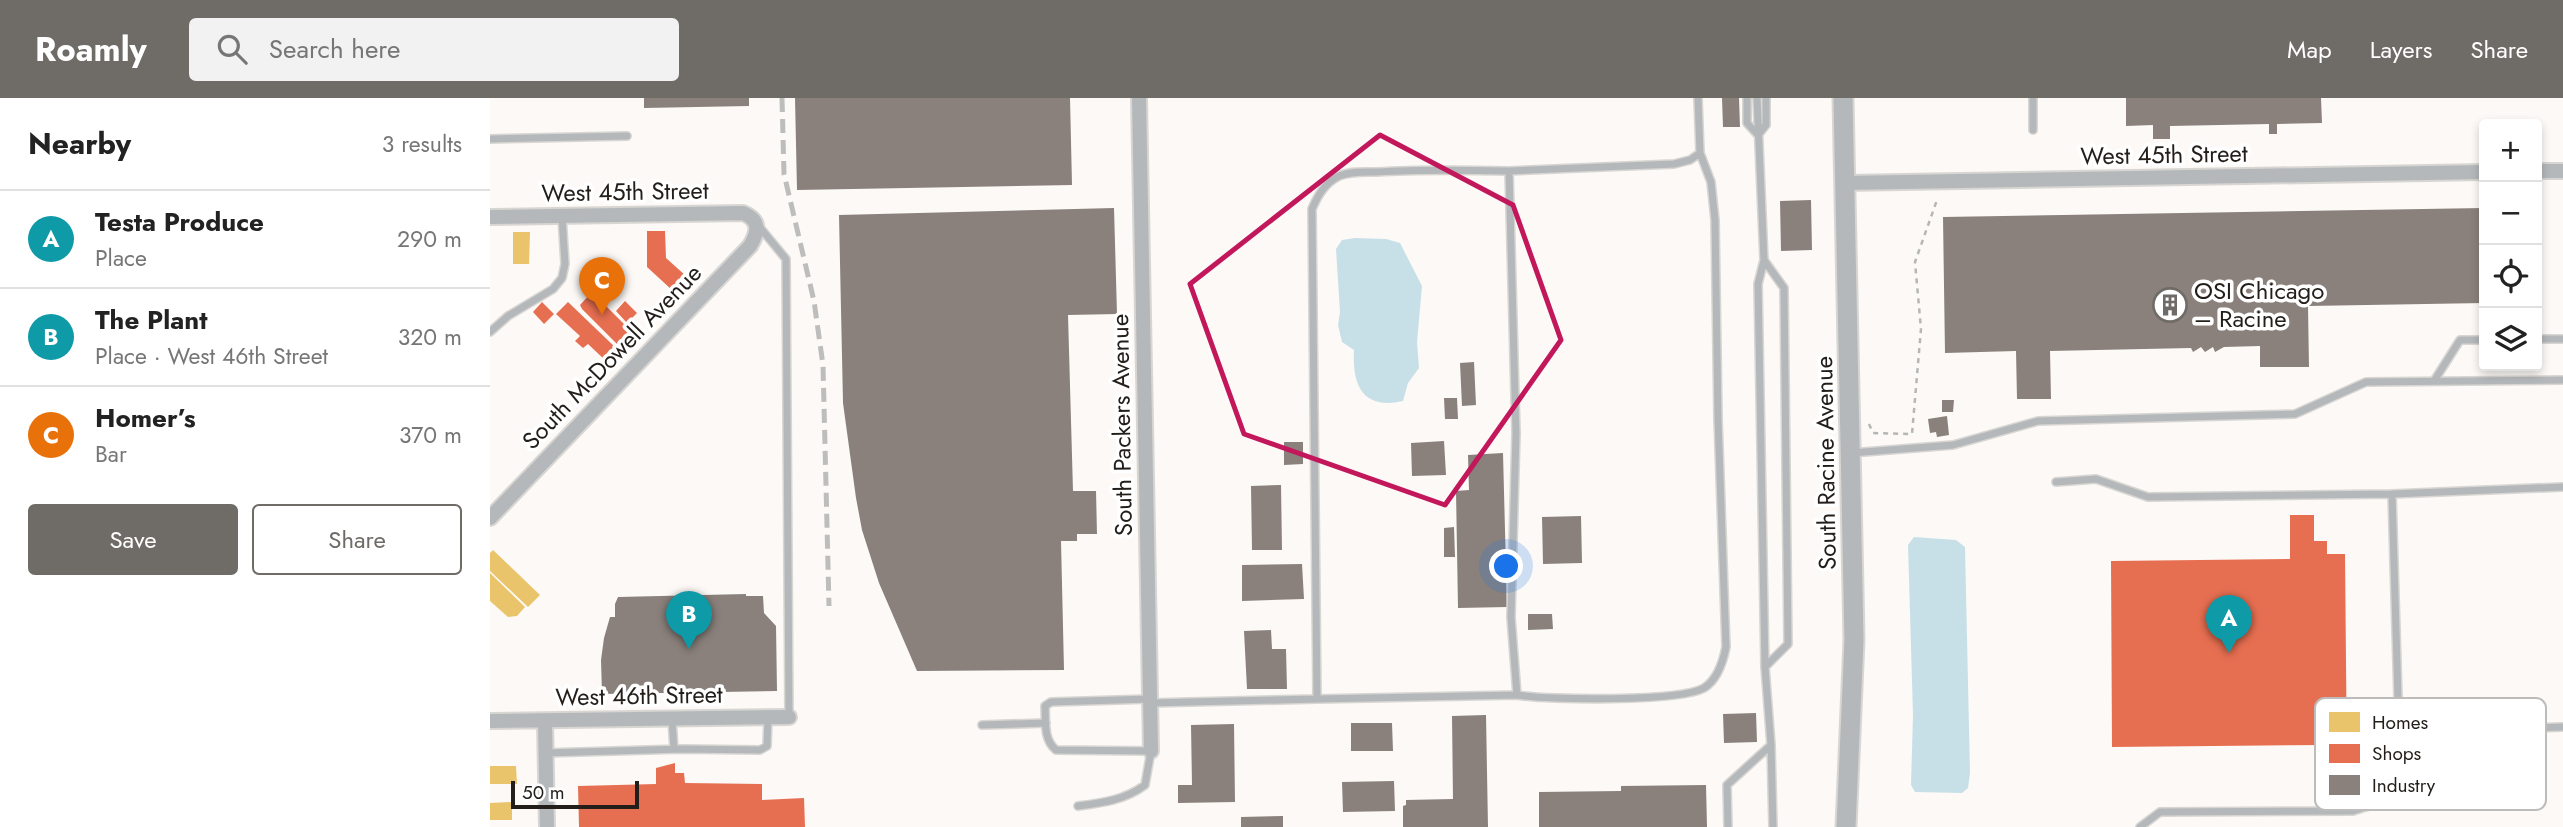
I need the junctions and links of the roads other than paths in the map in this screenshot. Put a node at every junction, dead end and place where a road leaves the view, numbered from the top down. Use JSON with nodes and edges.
{"nodes":[{"id":1,"x":1139,"y":98,"type":"edge"},
{"id":2,"x":1698,"y":98,"type":"edge"},
{"id":3,"x":1746,"y":98,"type":"edge"},
{"id":4,"x":1757,"y":98,"type":"edge"},
{"id":5,"x":1766,"y":98,"type":"edge"},
{"id":6,"x":1843,"y":98,"type":"edge"},
{"id":7,"x":2033,"y":98,"type":"edge"},
{"id":8,"x":2034,"y":130,"type":"dead end"},
{"id":9,"x":1758,"y":135,"type":"junction"},
{"id":10,"x":626,"y":136,"type":"dead end"},
{"id":11,"x":490,"y":139,"type":"edge"},
{"id":12,"x":1700,"y":153,"type":"junction"},
{"id":13,"x":2542,"y":171,"type":"edge"},
{"id":14,"x":2563,"y":171,"type":"edge"},
{"id":15,"x":1509,"y":172,"type":"junction"},
{"id":16,"x":2479,"y":172,"type":"edge"},
{"id":17,"x":1844,"y":183,"type":"junction"},
{"id":18,"x":562,"y":216,"type":"junction"},
{"id":19,"x":490,"y":217,"type":"edge"},
{"id":20,"x":757,"y":223,"type":"junction"},
{"id":21,"x":1764,"y":260,"type":"junction"},
{"id":22,"x":490,"y":332,"type":"edge"},
{"id":23,"x":2542,"y":339,"type":"edge"},
{"id":24,"x":2563,"y":339,"type":"edge"},
{"id":25,"x":2479,"y":340,"type":"edge"},
{"id":26,"x":2563,"y":380,"type":"edge"},
{"id":27,"x":2434,"y":381,"type":"junction"},
{"id":28,"x":1850,"y":453,"type":"junction"},
{"id":29,"x":2056,"y":482,"type":"dead end"},
{"id":30,"x":2563,"y":488,"type":"edge"},
{"id":31,"x":2392,"y":494,"type":"junction"},
{"id":32,"x":490,"y":518,"type":"edge"},
{"id":33,"x":1765,"y":667,"type":"junction"},
{"id":34,"x":1517,"y":695,"type":"junction"},
{"id":35,"x":2398,"y":698,"type":"edge"},
{"id":36,"x":1317,"y":699,"type":"junction"},
{"id":37,"x":1150,"y":701,"type":"junction"},
{"id":38,"x":768,"y":717,"type":"junction"},
{"id":39,"x":789,"y":717,"type":"joint"},
{"id":40,"x":673,"y":719,"type":"junction"},
{"id":41,"x":545,"y":721,"type":"junction"},
{"id":42,"x":490,"y":722,"type":"edge"},
{"id":43,"x":1046,"y":723,"type":"junction"},
{"id":44,"x":982,"y":725,"type":"dead end"},
{"id":45,"x":1771,"y":745,"type":"junction"},
{"id":46,"x":674,"y":749,"type":"junction"},
{"id":47,"x":1151,"y":751,"type":"junction"},
{"id":48,"x":545,"y":752,"type":"junction"},
{"id":49,"x":1078,"y":806,"type":"dead end"},
{"id":50,"x":2356,"y":810,"type":"edge"},
{"id":51,"x":547,"y":827,"type":"edge"},
{"id":52,"x":1728,"y":827,"type":"edge"},
{"id":53,"x":1773,"y":827,"type":"edge"},
{"id":54,"x":1846,"y":827,"type":"edge"},
{"id":55,"x":2140,"y":827,"type":"edge"}],
"edges":[{"from":1,"to":37,"type":"street","name":"South Packers Avenue"},
{"from":2,"to":12,"type":"lane"},
{"from":3,"to":9,"type":"lane"},
{"from":4,"to":9,"type":"lane"},
{"from":5,"to":9,"type":"lane"},
{"from":6,"to":17,"type":"street","name":"South Racine Avenue"},
{"from":7,"to":8,"type":"lane"},
{"from":9,"to":21,"type":"lane"},
{"from":10,"to":11,"type":"lane"},
{"from":12,"to":15,"type":"lane"},
{"from":12,"to":34,"type":"lane"},
{"from":13,"to":14,"type":"street"},
{"from":15,"to":34,"type":"lane"},
{"from":15,"to":36,"type":"lane"},
{"from":16,"to":17,"type":"street","name":"West 45th Street"},
{"from":17,"to":28,"type":"street","name":"South Racine Avenue"},
{"from":18,"to":19,"type":"street","name":"West 45th Street"},
{"from":18,"to":20,"type":"street","name":"West 45th Street"},
{"from":18,"to":22,"type":"lane"},
{"from":20,"to":32,"type":"street","name":"South McDowell Avenue"},
{"from":20,"to":39,"type":"lane"},
{"from":21,"to":33,"type":"lane"},
{"from":21,"to":33,"type":"lane"},
{"from":23,"to":24,"type":"lane"},
{"from":25,"to":27,"type":"lane"},
{"from":26,"to":27,"type":"lane"},
{"from":27,"to":28,"type":"lane"},
{"from":28,"to":54,"type":"street","name":"South Racine Avenue"},
{"from":29,"to":31,"type":"lane"},
{"from":30,"to":31,"type":"lane"},
{"from":31,"to":35,"type":"lane"},
{"from":33,"to":45,"type":"lane"},
{"from":34,"to":36,"type":"lane"},
{"from":36,"to":37,"type":"lane"},
{"from":37,"to":43,"type":"lane"},
{"from":37,"to":47,"type":"street","name":"South Packers Avenue"},
{"from":38,"to":39,"type":"street","name":"West 46th Street"},
{"from":38,"to":40,"type":"street","name":"West 46th Street"},
{"from":38,"to":46,"type":"lane"},
{"from":40,"to":41,"type":"street","name":"West 46th Street"},
{"from":40,"to":46,"type":"lane"},
{"from":41,"to":42,"type":"street","name":"West 46th Street"},
{"from":41,"to":48,"type":"street"},
{"from":43,"to":44,"type":"lane"},
{"from":43,"to":47,"type":"lane"},
{"from":45,"to":52,"type":"lane"},
{"from":45,"to":53,"type":"lane"},
{"from":46,"to":48,"type":"lane"},
{"from":47,"to":49,"type":"lane"},
{"from":48,"to":51,"type":"street"},
{"from":50,"to":55,"type":"lane"}]}
